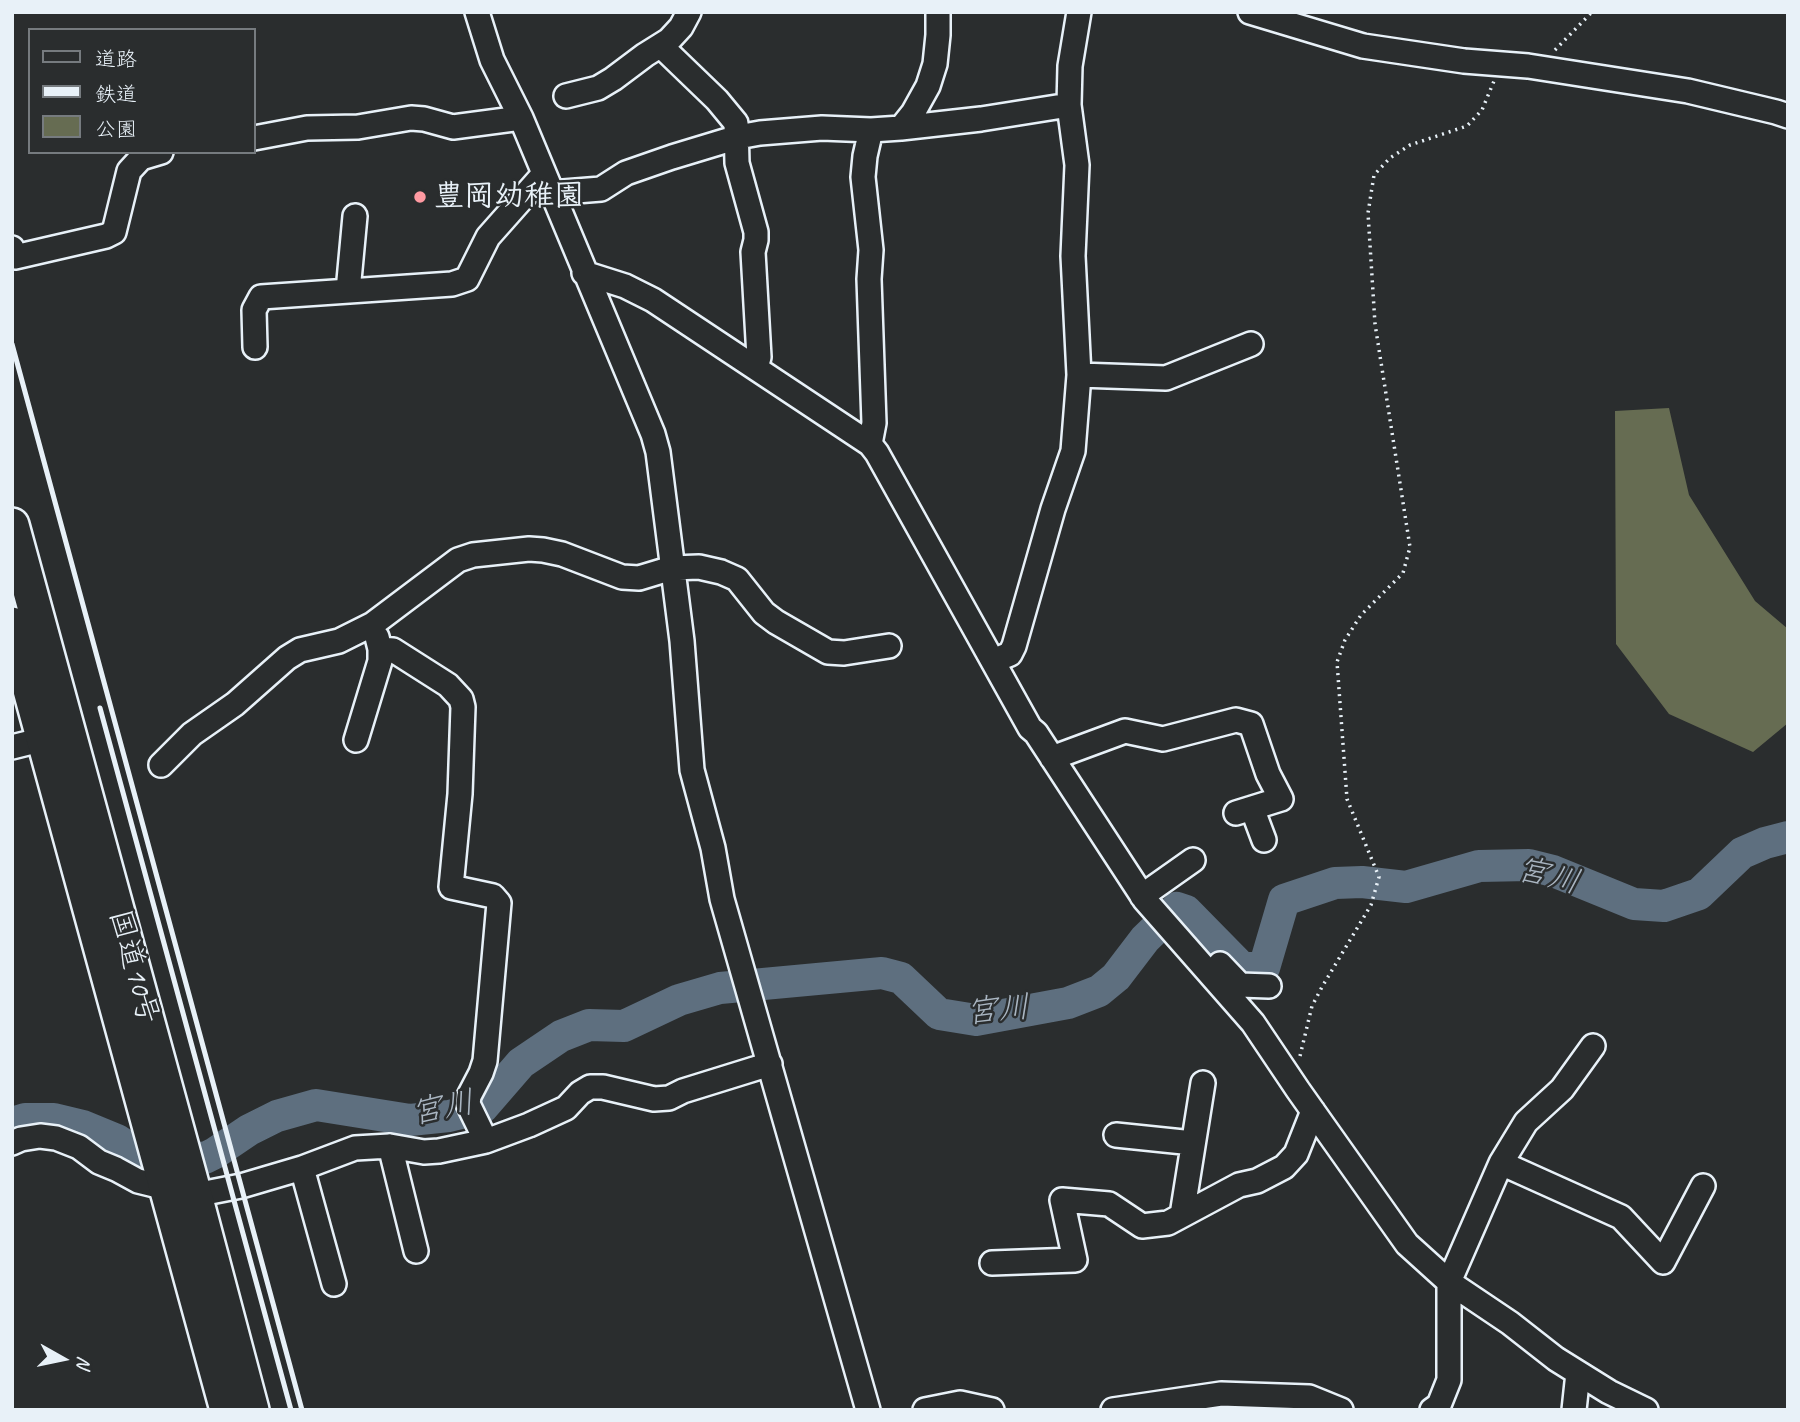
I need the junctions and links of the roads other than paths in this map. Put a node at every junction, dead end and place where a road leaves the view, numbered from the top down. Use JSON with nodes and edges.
{"nodes":[{"id":1,"x":477,"y":12,"type":"edge"},
{"id":2,"x":689,"y":12,"type":"edge"},
{"id":3,"x":938,"y":12,"type":"edge"},
{"id":4,"x":1079,"y":12,"type":"edge"},
{"id":5,"x":1250,"y":12,"type":"edge"},
{"id":6,"x":661,"y":46,"type":"junction"},
{"id":7,"x":566,"y":96,"type":"dead end"},
{"id":8,"x":1069,"y":105,"type":"junction"},
{"id":9,"x":1788,"y":116,"type":"edge"},
{"id":10,"x":521,"y":118,"type":"junction"},
{"id":11,"x":901,"y":128,"type":"junction"},
{"id":12,"x":871,"y":130,"type":"junction"},
{"id":13,"x":738,"y":137,"type":"junction"},
{"id":14,"x":256,"y":138,"type":"edge"},
{"id":15,"x":154,"y":154,"type":"edge"},
{"id":16,"x":547,"y":184,"type":"junction"},
{"id":17,"x":355,"y":216,"type":"dead end"},
{"id":18,"x":12,"y":248,"type":"edge"},
{"id":19,"x":584,"y":273,"type":"junction"},
{"id":20,"x":348,"y":291,"type":"junction"},
{"id":21,"x":1251,"y":344,"type":"dead end"},
{"id":22,"x":255,"y":347,"type":"dead end"},
{"id":23,"x":757,"y":368,"type":"junction"},
{"id":24,"x":1079,"y":375,"type":"junction"},
{"id":25,"x":870,"y":444,"type":"junction"},
{"id":26,"x":12,"y":525,"type":"edge"},
{"id":27,"x":672,"y":568,"type":"junction"},
{"id":28,"x":12,"y":624,"type":"edge"},
{"id":29,"x":373,"y":624,"type":"junction"},
{"id":30,"x":889,"y":646,"type":"dead end"},
{"id":31,"x":380,"y":649,"type":"junction"},
{"id":32,"x":993,"y":661,"type":"junction"},
{"id":33,"x":42,"y":739,"type":"edge"},
{"id":34,"x":356,"y":740,"type":"dead end"},
{"id":35,"x":1052,"y":758,"type":"junction"},
{"id":36,"x":161,"y":765,"type":"dead end"},
{"id":37,"x":1264,"y":840,"type":"dead end"},
{"id":38,"x":1193,"y":860,"type":"dead end"},
{"id":39,"x":1143,"y":898,"type":"junction"},
{"id":40,"x":1178,"y":939,"type":"junction"},
{"id":41,"x":1269,"y":986,"type":"dead end"},
{"id":42,"x":1592,"y":1046,"type":"dead end"},
{"id":43,"x":770,"y":1064,"type":"junction"},
{"id":44,"x":1203,"y":1083,"type":"dead end"},
{"id":45,"x":1313,"y":1111,"type":"junction"},
{"id":46,"x":1116,"y":1135,"type":"dead end"},
{"id":47,"x":485,"y":1140,"type":"junction"},
{"id":48,"x":12,"y":1143,"type":"edge"},
{"id":49,"x":1194,"y":1143,"type":"junction"},
{"id":50,"x":390,"y":1146,"type":"junction"},
{"id":51,"x":1501,"y":1163,"type":"junction"},
{"id":52,"x":302,"y":1168,"type":"junction"},
{"id":53,"x":1703,"y":1186,"type":"dead end"},
{"id":54,"x":181,"y":1192,"type":"junction"},
{"id":55,"x":1182,"y":1215,"type":"junction"},
{"id":56,"x":416,"y":1251,"type":"dead end"},
{"id":57,"x":992,"y":1263,"type":"dead end"},
{"id":58,"x":1449,"y":1282,"type":"junction"},
{"id":59,"x":334,"y":1284,"type":"dead end"},
{"id":60,"x":1578,"y":1373,"type":"junction"},
{"id":61,"x":227,"y":1410,"type":"edge"},
{"id":62,"x":252,"y":1410,"type":"edge"},
{"id":63,"x":868,"y":1410,"type":"edge"},
{"id":64,"x":925,"y":1410,"type":"edge"},
{"id":65,"x":992,"y":1410,"type":"edge"},
{"id":66,"x":1113,"y":1410,"type":"edge"},
{"id":67,"x":1341,"y":1410,"type":"edge"},
{"id":68,"x":1432,"y":1410,"type":"edge"},
{"id":69,"x":1574,"y":1410,"type":"edge"},
{"id":70,"x":1646,"y":1410,"type":"edge"}],
"edges":[{"from":1,"to":10,"type":"street"},
{"from":2,"to":6,"type":"street"},
{"from":3,"to":11,"type":"street"},
{"from":4,"to":8,"type":"street"},
{"from":5,"to":9,"type":"street"},
{"from":6,"to":7,"type":"street"},
{"from":6,"to":13,"type":"street"},
{"from":8,"to":11,"type":"street"},
{"from":8,"to":24,"type":"street"},
{"from":10,"to":14,"type":"street"},
{"from":10,"to":16,"type":"street"},
{"from":11,"to":12,"type":"street"},
{"from":12,"to":13,"type":"street"},
{"from":12,"to":25,"type":"street"},
{"from":13,"to":16,"type":"street"},
{"from":13,"to":23,"type":"street"},
{"from":15,"to":18,"type":"street"},
{"from":16,"to":19,"type":"street"},
{"from":16,"to":20,"type":"street"},
{"from":17,"to":20,"type":"street"},
{"from":19,"to":23,"type":"street"},
{"from":19,"to":27,"type":"street"},
{"from":20,"to":22,"type":"street"},
{"from":21,"to":24,"type":"street"},
{"from":23,"to":25,"type":"street"},
{"from":24,"to":32,"type":"street"},
{"from":25,"to":32,"type":"street"},
{"from":26,"to":33,"type":"highway","name":"国道10号"},
{"from":27,"to":29,"type":"street"},
{"from":27,"to":30,"type":"street"},
{"from":27,"to":43,"type":"street"},
{"from":28,"to":33,"type":"highway","name":"国道10号"},
{"from":29,"to":31,"type":"street"},
{"from":29,"to":36,"type":"street"},
{"from":31,"to":34,"type":"street"},
{"from":31,"to":47,"type":"street"},
{"from":32,"to":35,"type":"street"},
{"from":33,"to":54,"type":"highway","name":"国道10号"},
{"from":35,"to":37,"type":"street"},
{"from":35,"to":39,"type":"street"},
{"from":38,"to":39,"type":"street"},
{"from":39,"to":40,"type":"street"},
{"from":40,"to":41,"type":"street"},
{"from":40,"to":45,"type":"street"},
{"from":42,"to":51,"type":"street"},
{"from":43,"to":47,"type":"street"},
{"from":43,"to":63,"type":"street"},
{"from":44,"to":49,"type":"street"},
{"from":45,"to":55,"type":"street"},
{"from":45,"to":58,"type":"street"},
{"from":46,"to":49,"type":"street"},
{"from":47,"to":50,"type":"street"},
{"from":48,"to":54,"type":"street"},
{"from":49,"to":55,"type":"street"},
{"from":50,"to":52,"type":"street"},
{"from":50,"to":56,"type":"street"},
{"from":51,"to":53,"type":"street"},
{"from":51,"to":58,"type":"street"},
{"from":52,"to":54,"type":"street"},
{"from":52,"to":59,"type":"street"},
{"from":54,"to":61,"type":"highway","name":"国道10号"},
{"from":54,"to":62,"type":"highway","name":"国道10号"},
{"from":55,"to":57,"type":"street"},
{"from":58,"to":60,"type":"street"},
{"from":58,"to":68,"type":"street"},
{"from":60,"to":69,"type":"street"},
{"from":60,"to":70,"type":"street"},
{"from":64,"to":65,"type":"street"},
{"from":66,"to":67,"type":"street"}]}
